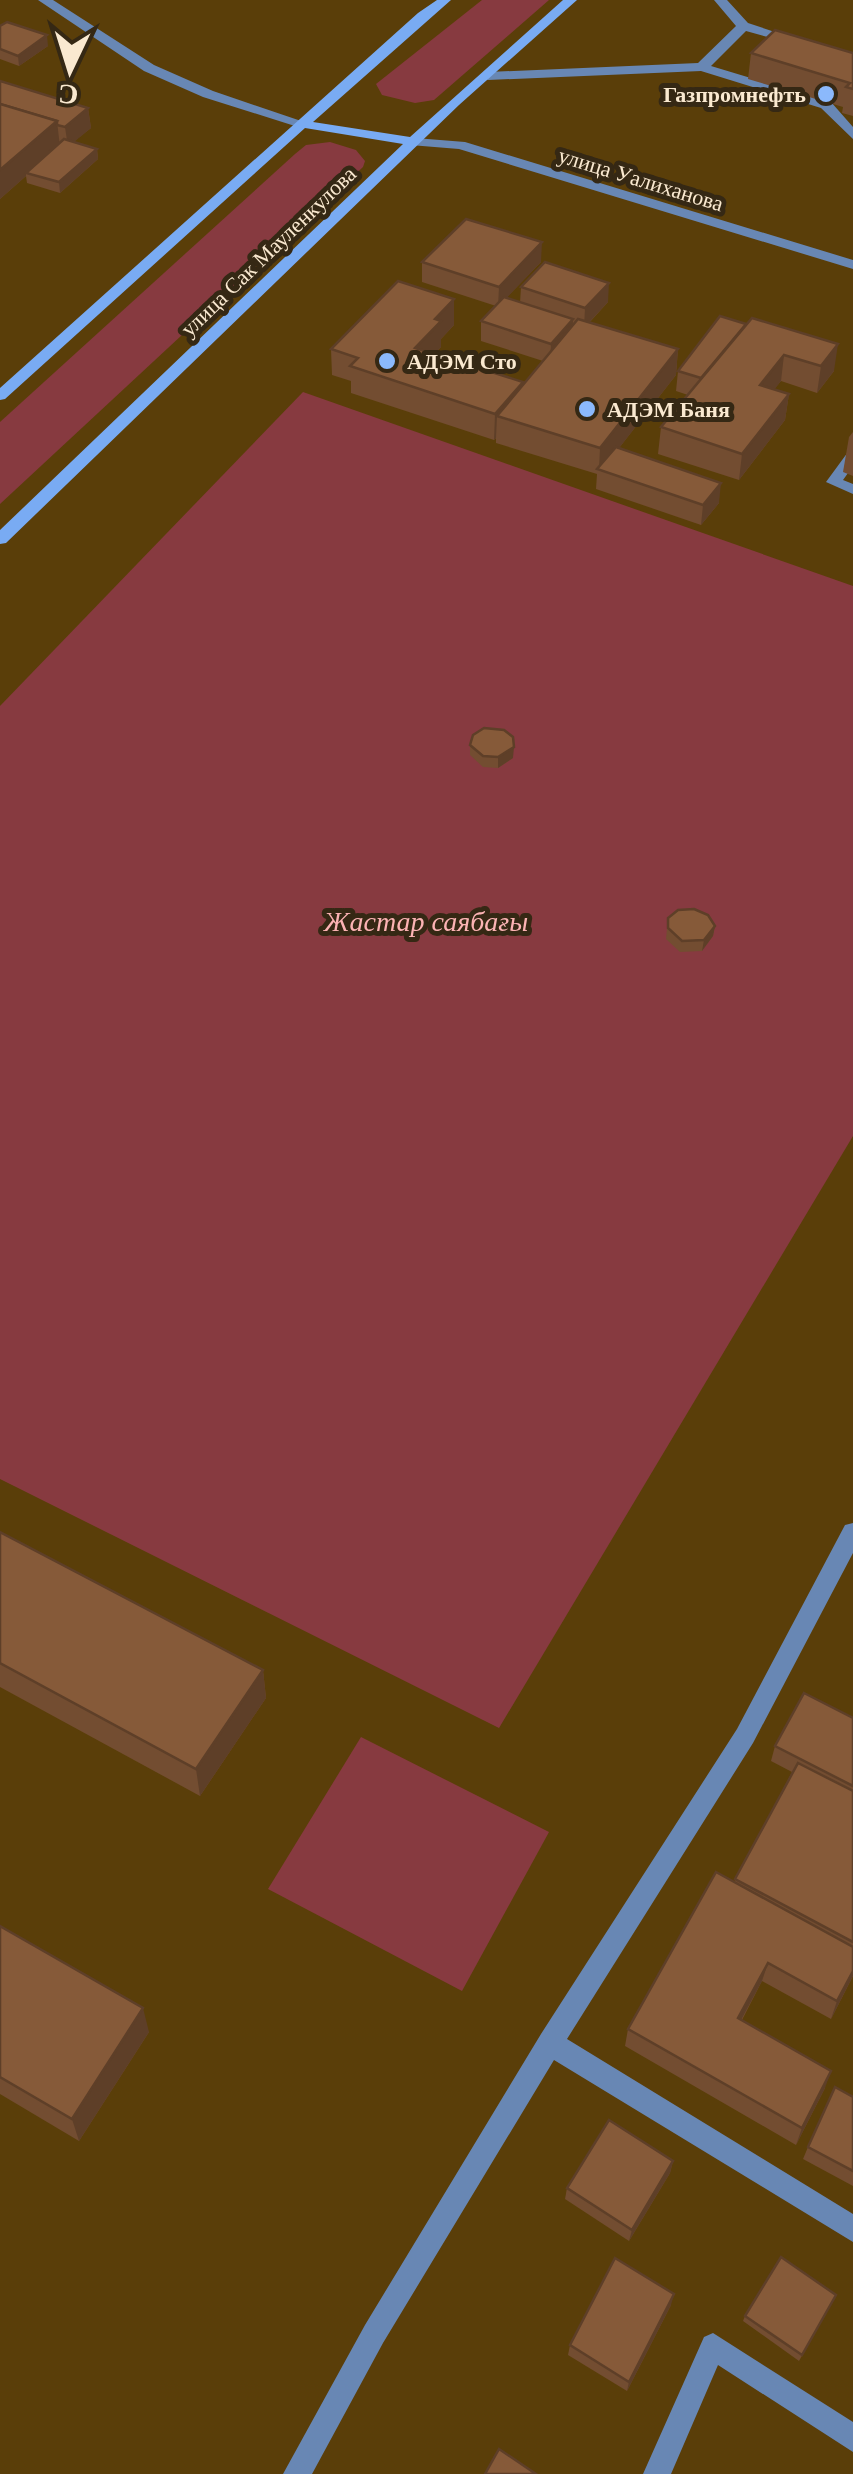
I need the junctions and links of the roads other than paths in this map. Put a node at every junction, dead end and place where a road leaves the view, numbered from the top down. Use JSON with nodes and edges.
{"nodes":[{"id":1,"x":44,"y":0,"type":"edge"},
{"id":2,"x":445,"y":0,"type":"edge"},
{"id":3,"x":571,"y":0,"type":"edge"},
{"id":4,"x":720,"y":0,"type":"edge"},
{"id":5,"x":743,"y":26,"type":"junction"},
{"id":6,"x":816,"y":47,"type":"edge"},
{"id":7,"x":702,"y":67,"type":"junction"},
{"id":8,"x":488,"y":76,"type":"junction"},
{"id":9,"x":303,"y":124,"type":"junction"},
{"id":10,"x":853,"y":135,"type":"edge"},
{"id":11,"x":415,"y":142,"type":"junction"},
{"id":12,"x":853,"y":265,"type":"edge"},
{"id":13,"x":0,"y":396,"type":"edge"},
{"id":14,"x":853,"y":455,"type":"edge"},
{"id":15,"x":853,"y":489,"type":"edge"},
{"id":16,"x":0,"y":539,"type":"edge"},
{"id":17,"x":853,"y":1532,"type":"edge"},
{"id":18,"x":550,"y":2044,"type":"junction"},
{"id":19,"x":853,"y":2229,"type":"edge"},
{"id":20,"x":853,"y":2438,"type":"edge"},
{"id":21,"x":297,"y":2474,"type":"edge"},
{"id":22,"x":657,"y":2474,"type":"edge"}],
"edges":[{"from":1,"to":9,"type":"street"},
{"from":2,"to":9,"type":"main road"},
{"from":3,"to":8,"type":"main road","name":"улица Сак Мауленкулова"},
{"from":4,"to":5,"type":"street"},
{"from":5,"to":6,"type":"street"},
{"from":5,"to":7,"type":"street"},
{"from":7,"to":8,"type":"street"},
{"from":7,"to":10,"type":"street"},
{"from":8,"to":11,"type":"main road","name":"улица Сак Мауленкулова"},
{"from":9,"to":11,"type":"main road"},
{"from":9,"to":13,"type":"main road"},
{"from":11,"to":12,"type":"street","name":"улица Уалиханова"},
{"from":11,"to":16,"type":"main road","name":"улица Сак Мауленкулова"},
{"from":14,"to":15,"type":"street"},
{"from":17,"to":18,"type":"street"},
{"from":18,"to":19,"type":"street"},
{"from":18,"to":21,"type":"street"},
{"from":20,"to":22,"type":"street"}]}
